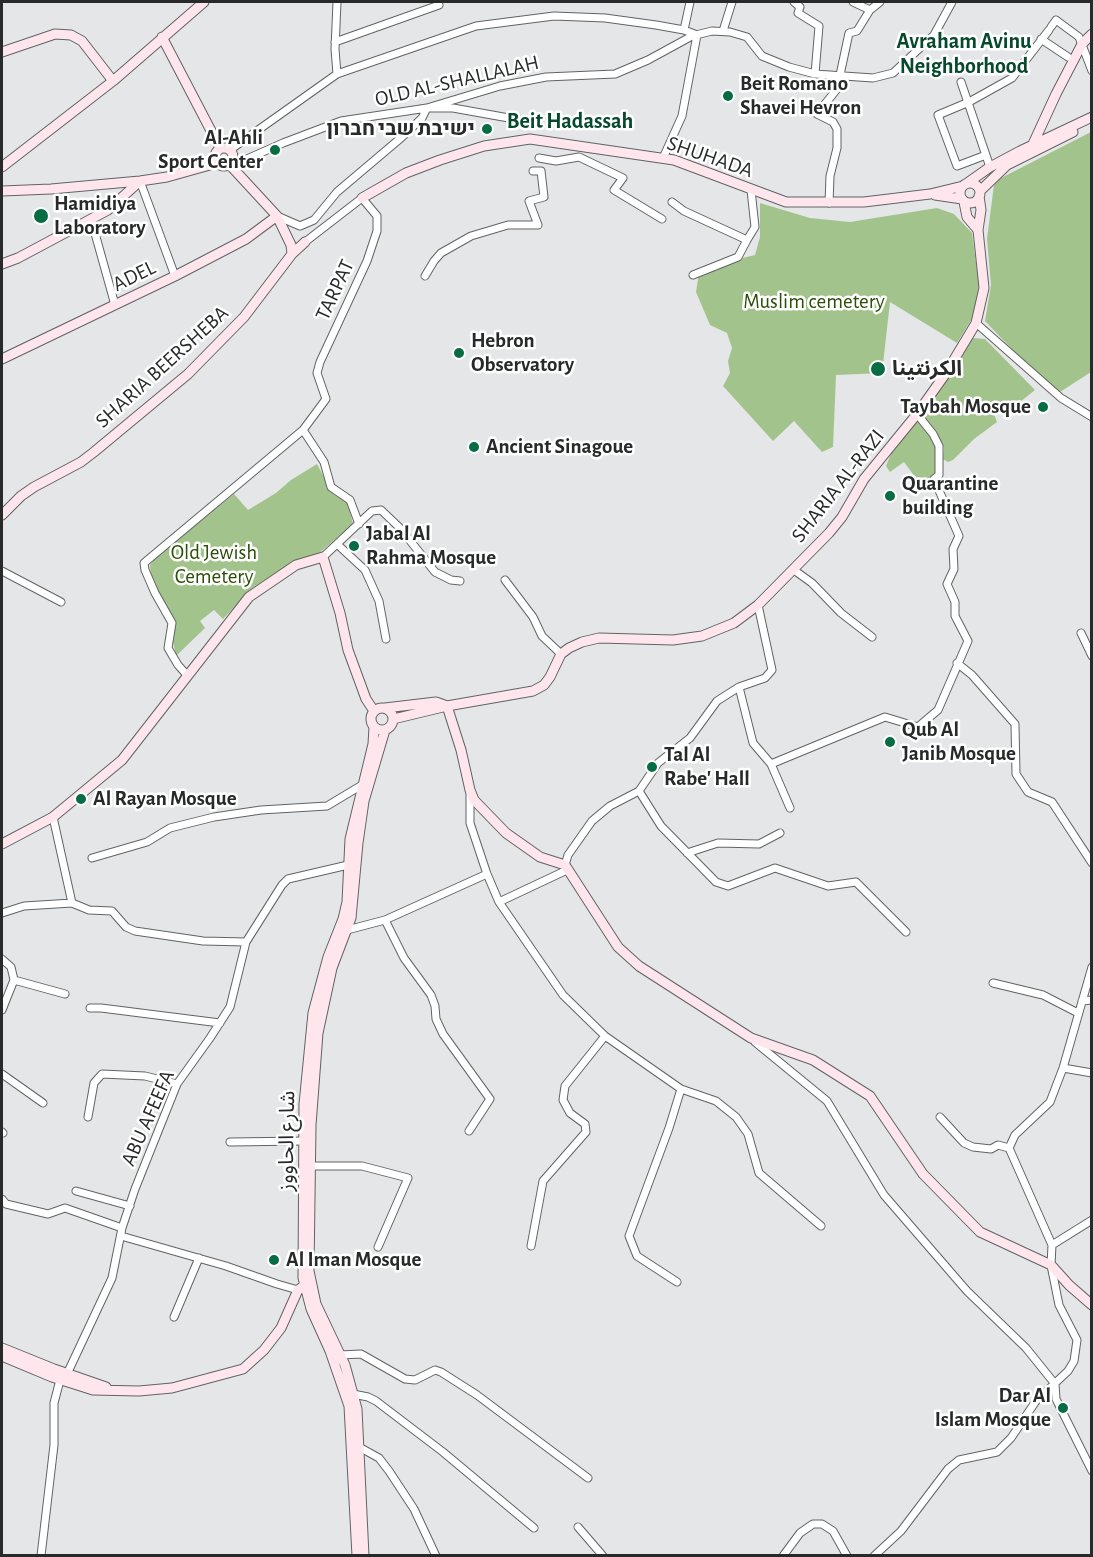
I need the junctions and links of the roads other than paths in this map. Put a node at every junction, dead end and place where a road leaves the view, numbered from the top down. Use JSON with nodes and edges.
{"nodes":[{"id":1,"x":204,"y":2,"type":"edge"},
{"id":2,"x":337,"y":2,"type":"edge"},
{"id":3,"x":690,"y":2,"type":"edge"},
{"id":4,"x":732,"y":2,"type":"edge"},
{"id":5,"x":794,"y":2,"type":"edge"},
{"id":6,"x":853,"y":2,"type":"edge"},
{"id":7,"x":880,"y":2,"type":"edge"},
{"id":8,"x":952,"y":2,"type":"edge"},
{"id":9,"x":439,"y":5,"type":"dead end"},
{"id":10,"x":870,"y":10,"type":"junction"},
{"id":11,"x":684,"y":30,"type":"junction"},
{"id":12,"x":723,"y":31,"type":"junction"},
{"id":13,"x":1092,"y":33,"type":"edge"},
{"id":14,"x":697,"y":35,"type":"junction"},
{"id":15,"x":162,"y":37,"type":"junction"},
{"id":16,"x":1041,"y":39,"type":"junction"},
{"id":17,"x":335,"y":42,"type":"junction"},
{"id":18,"x":1082,"y":44,"type":"junction"},
{"id":19,"x":2,"y":52,"type":"edge"},
{"id":20,"x":1068,"y":57,"type":"dead end"},
{"id":21,"x":1092,"y":71,"type":"edge"},
{"id":22,"x":337,"y":74,"type":"junction"},
{"id":23,"x":815,"y":74,"type":"junction"},
{"id":24,"x":839,"y":75,"type":"junction"},
{"id":25,"x":113,"y":81,"type":"junction"},
{"id":26,"x":961,"y":82,"type":"dead end"},
{"id":27,"x":969,"y":102,"type":"junction"},
{"id":28,"x":427,"y":108,"type":"junction"},
{"id":29,"x":1092,"y":117,"type":"edge"},
{"id":30,"x":520,"y":120,"type":"dead end"},
{"id":31,"x":1092,"y":123,"type":"edge"},
{"id":32,"x":1033,"y":144,"type":"junction"},
{"id":33,"x":225,"y":149,"type":"junction"},
{"id":34,"x":986,"y":155,"type":"junction"},
{"id":35,"x":538,"y":158,"type":"dead end"},
{"id":36,"x":663,"y":158,"type":"junction"},
{"id":37,"x":217,"y":163,"type":"junction"},
{"id":38,"x":230,"y":163,"type":"junction"},
{"id":39,"x":2,"y":167,"type":"edge"},
{"id":40,"x":990,"y":167,"type":"junction"},
{"id":41,"x":533,"y":171,"type":"dead end"},
{"id":42,"x":140,"y":181,"type":"junction"},
{"id":43,"x":965,"y":185,"type":"junction"},
{"id":44,"x":751,"y":190,"type":"junction"},
{"id":45,"x":2,"y":191,"type":"edge"},
{"id":46,"x":930,"y":194,"type":"junction"},
{"id":47,"x":979,"y":194,"type":"junction"},
{"id":48,"x":362,"y":198,"type":"junction"},
{"id":49,"x":963,"y":200,"type":"junction"},
{"id":50,"x":672,"y":202,"type":"dead end"},
{"id":51,"x":829,"y":203,"type":"junction"},
{"id":52,"x":277,"y":216,"type":"junction"},
{"id":53,"x":91,"y":219,"type":"junction"},
{"id":54,"x":662,"y":219,"type":"dead end"},
{"id":55,"x":978,"y":230,"type":"junction"},
{"id":56,"x":747,"y":240,"type":"junction"},
{"id":57,"x":305,"y":242,"type":"joint"},
{"id":58,"x":292,"y":254,"type":"junction"},
{"id":59,"x":2,"y":264,"type":"edge"},
{"id":60,"x":693,"y":275,"type":"dead end"},
{"id":61,"x":175,"y":276,"type":"junction"},
{"id":62,"x":425,"y":276,"type":"dead end"},
{"id":63,"x":116,"y":305,"type":"junction"},
{"id":64,"x":976,"y":322,"type":"junction"},
{"id":65,"x":2,"y":359,"type":"edge"},
{"id":66,"x":917,"y":414,"type":"junction"},
{"id":67,"x":1092,"y":417,"type":"edge"},
{"id":68,"x":303,"y":430,"type":"junction"},
{"id":69,"x":94,"y":452,"type":"junction"},
{"id":70,"x":2,"y":507,"type":"edge"},
{"id":71,"x":2,"y":515,"type":"edge"},
{"id":72,"x":359,"y":524,"type":"junction"},
{"id":73,"x":338,"y":545,"type":"junction"},
{"id":74,"x":323,"y":557,"type":"junction"},
{"id":75,"x":794,"y":570,"type":"junction"},
{"id":76,"x":2,"y":571,"type":"edge"},
{"id":77,"x":505,"y":580,"type":"dead end"},
{"id":78,"x":460,"y":581,"type":"dead end"},
{"id":79,"x":61,"y":602,"type":"dead end"},
{"id":80,"x":758,"y":605,"type":"junction"},
{"id":81,"x":1080,"y":633,"type":"dead end"},
{"id":82,"x":872,"y":637,"type":"dead end"},
{"id":83,"x":386,"y":639,"type":"dead end"},
{"id":84,"x":561,"y":654,"type":"junction"},
{"id":85,"x":1092,"y":656,"type":"edge"},
{"id":86,"x":957,"y":663,"type":"junction"},
{"id":87,"x":186,"y":675,"type":"junction"},
{"id":88,"x":739,"y":687,"type":"junction"},
{"id":89,"x":447,"y":705,"type":"junction"},
{"id":90,"x":384,"y":708,"type":"junction"},
{"id":91,"x":374,"y":711,"type":"junction"},
{"id":92,"x":393,"y":719,"type":"junction"},
{"id":93,"x":374,"y":728,"type":"junction"},
{"id":94,"x":385,"y":730,"type":"junction"},
{"id":95,"x":771,"y":764,"type":"junction"},
{"id":96,"x":362,"y":785,"type":"junction"},
{"id":97,"x":470,"y":790,"type":"junction"},
{"id":98,"x":639,"y":791,"type":"junction"},
{"id":99,"x":790,"y":808,"type":"dead end"},
{"id":100,"x":54,"y":817,"type":"junction"},
{"id":101,"x":780,"y":833,"type":"dead end"},
{"id":102,"x":2,"y":844,"type":"edge"},
{"id":103,"x":687,"y":854,"type":"junction"},
{"id":104,"x":92,"y":858,"type":"dead end"},
{"id":105,"x":1092,"y":863,"type":"edge"},
{"id":106,"x":348,"y":865,"type":"junction"},
{"id":107,"x":566,"y":867,"type":"junction"},
{"id":108,"x":487,"y":874,"type":"junction"},
{"id":109,"x":499,"y":902,"type":"junction"},
{"id":110,"x":72,"y":903,"type":"junction"},
{"id":111,"x":2,"y":913,"type":"edge"},
{"id":112,"x":385,"y":920,"type":"junction"},
{"id":113,"x":347,"y":930,"type":"junction"},
{"id":114,"x":906,"y":932,"type":"dead end"},
{"id":115,"x":246,"y":942,"type":"junction"},
{"id":116,"x":2,"y":959,"type":"edge"},
{"id":117,"x":1092,"y":967,"type":"edge"},
{"id":118,"x":14,"y":980,"type":"junction"},
{"id":119,"x":993,"y":983,"type":"dead end"},
{"id":120,"x":65,"y":994,"type":"dead end"},
{"id":121,"x":1092,"y":1000,"type":"edge"},
{"id":122,"x":1082,"y":1001,"type":"junction"},
{"id":123,"x":90,"y":1008,"type":"dead end"},
{"id":124,"x":2,"y":1010,"type":"edge"},
{"id":125,"x":1078,"y":1013,"type":"junction"},
{"id":126,"x":220,"y":1023,"type":"junction"},
{"id":127,"x":605,"y":1036,"type":"junction"},
{"id":128,"x":751,"y":1038,"type":"junction"},
{"id":129,"x":1063,"y":1068,"type":"junction"},
{"id":130,"x":1092,"y":1073,"type":"edge"},
{"id":131,"x":2,"y":1074,"type":"edge"},
{"id":132,"x":177,"y":1084,"type":"junction"},
{"id":133,"x":681,"y":1089,"type":"junction"},
{"id":134,"x":44,"y":1103,"type":"dead end"},
{"id":135,"x":88,"y":1117,"type":"dead end"},
{"id":136,"x":939,"y":1117,"type":"dead end"},
{"id":137,"x":469,"y":1131,"type":"dead end"},
{"id":138,"x":304,"y":1141,"type":"junction"},
{"id":139,"x":230,"y":1142,"type":"dead end"},
{"id":140,"x":1009,"y":1148,"type":"junction"},
{"id":141,"x":311,"y":1166,"type":"junction"},
{"id":142,"x":76,"y":1191,"type":"dead end"},
{"id":143,"x":2,"y":1199,"type":"edge"},
{"id":144,"x":130,"y":1206,"type":"junction"},
{"id":145,"x":1092,"y":1220,"type":"edge"},
{"id":146,"x":821,"y":1226,"type":"dead end"},
{"id":147,"x":122,"y":1228,"type":"junction"},
{"id":148,"x":121,"y":1236,"type":"junction"},
{"id":149,"x":1052,"y":1245,"type":"junction"},
{"id":150,"x":531,"y":1246,"type":"dead end"},
{"id":151,"x":378,"y":1247,"type":"dead end"},
{"id":152,"x":199,"y":1258,"type":"junction"},
{"id":153,"x":1051,"y":1265,"type":"junction"},
{"id":154,"x":676,"y":1282,"type":"dead end"},
{"id":155,"x":304,"y":1286,"type":"junction"},
{"id":156,"x":1092,"y":1305,"type":"edge"},
{"id":157,"x":174,"y":1317,"type":"dead end"},
{"id":158,"x":2,"y":1348,"type":"edge"},
{"id":159,"x":340,"y":1355,"type":"junction"},
{"id":160,"x":2,"y":1356,"type":"edge"},
{"id":161,"x":63,"y":1377,"type":"junction"},
{"id":162,"x":1055,"y":1384,"type":"junction"},
{"id":163,"x":353,"y":1394,"type":"junction"},
{"id":164,"x":359,"y":1447,"type":"junction"},
{"id":165,"x":1092,"y":1471,"type":"edge"},
{"id":166,"x":588,"y":1478,"type":"dead end"},
{"id":167,"x":578,"y":1527,"type":"dead end"},
{"id":168,"x":534,"y":1528,"type":"dead end"},
{"id":169,"x":41,"y":1556,"type":"edge"},
{"id":170,"x":357,"y":1556,"type":"edge"},
{"id":171,"x":364,"y":1556,"type":"edge"},
{"id":172,"x":436,"y":1556,"type":"edge"},
{"id":173,"x":603,"y":1556,"type":"edge"},
{"id":174,"x":783,"y":1556,"type":"edge"},
{"id":175,"x":848,"y":1556,"type":"edge"},
{"id":176,"x":874,"y":1556,"type":"edge"}],
"edges":[{"from":1,"to":15,"type":"main road"},
{"from":2,"to":17,"type":"street"},
{"from":3,"to":11,"type":"street"},
{"from":4,"to":12,"type":"street"},
{"from":5,"to":23,"type":"street"},
{"from":6,"to":10,"type":"street"},
{"from":7,"to":10,"type":"street"},
{"from":8,"to":24,"type":"street"},
{"from":9,"to":17,"type":"street"},
{"from":10,"to":24,"type":"street"},
{"from":11,"to":14,"type":"street"},
{"from":11,"to":22,"type":"street"},
{"from":12,"to":14,"type":"street"},
{"from":12,"to":23,"type":"street"},
{"from":13,"to":18,"type":"main road"},
{"from":14,"to":28,"type":"street","name":"OLD AL-SHALLALAH"},
{"from":14,"to":36,"type":"street"},
{"from":15,"to":25,"type":"main road"},
{"from":15,"to":33,"type":"main road"},
{"from":16,"to":18,"type":"street"},
{"from":16,"to":20,"type":"street"},
{"from":16,"to":27,"type":"street"},
{"from":17,"to":22,"type":"street"},
{"from":18,"to":21,"type":"street"},
{"from":18,"to":32,"type":"main road"},
{"from":19,"to":25,"type":"main road"},
{"from":22,"to":33,"type":"street"},
{"from":23,"to":24,"type":"street"},
{"from":24,"to":51,"type":"street"},
{"from":25,"to":39,"type":"main road"},
{"from":26,"to":27,"type":"street"},
{"from":27,"to":34,"type":"street"},
{"from":27,"to":34,"type":"street"},
{"from":28,"to":30,"type":"street"},
{"from":28,"to":38,"type":"street","name":"OLD AL-SHALLALAH"},
{"from":28,"to":52,"type":"street"},
{"from":29,"to":32,"type":"main road"},
{"from":31,"to":47,"type":"main road"},
{"from":32,"to":40,"type":"main road"},
{"from":33,"to":37,"type":"main road"},
{"from":33,"to":38,"type":"main road"},
{"from":34,"to":40,"type":"street"},
{"from":35,"to":54,"type":"street"},
{"from":36,"to":44,"type":"main road","name":"SHUHADA"},
{"from":36,"to":48,"type":"main road","name":"SHUHADA"},
{"from":37,"to":38,"type":"main road"},
{"from":37,"to":42,"type":"main road"},
{"from":38,"to":52,"type":"main road"},
{"from":40,"to":43,"type":"main road"},
{"from":41,"to":62,"type":"street"},
{"from":42,"to":45,"type":"main road"},
{"from":42,"to":53,"type":"main road"},
{"from":42,"to":61,"type":"street"},
{"from":43,"to":46,"type":"main road"},
{"from":43,"to":47,"type":"main road"},
{"from":43,"to":49,"type":"main road"},
{"from":44,"to":51,"type":"main road","name":"SHUHADA"},
{"from":44,"to":56,"type":"street"},
{"from":46,"to":49,"type":"main road"},
{"from":46,"to":51,"type":"main road","name":"SHUHADA"},
{"from":47,"to":49,"type":"main road"},
{"from":47,"to":55,"type":"main road","name":"SHARIA AL-RAZI"},
{"from":48,"to":57,"type":"street","name":"SHUHADA"},
{"from":48,"to":68,"type":"street","name":"TARPAT"},
{"from":49,"to":55,"type":"main road","name":"SHARIA AL-RAZI"},
{"from":50,"to":56,"type":"street"},
{"from":52,"to":58,"type":"main road"},
{"from":52,"to":61,"type":"main road","name":"ADEL"},
{"from":53,"to":59,"type":"main road"},
{"from":53,"to":63,"type":"street"},
{"from":55,"to":64,"type":"main road","name":"SHARIA AL-RAZI"},
{"from":56,"to":60,"type":"street"},
{"from":57,"to":58,"type":"main road","name":"SHUHADA"},
{"from":58,"to":69,"type":"main road","name":"SHARIA BEERSHEBA"},
{"from":61,"to":63,"type":"main road","name":"ADEL"},
{"from":63,"to":65,"type":"main road","name":"ADEL"},
{"from":64,"to":66,"type":"main road","name":"SHARIA AL-RAZI"},
{"from":64,"to":67,"type":"street"},
{"from":66,"to":75,"type":"main road","name":"SHARIA AL-RAZI"},
{"from":66,"to":86,"type":"street"},
{"from":68,"to":72,"type":"street"},
{"from":68,"to":87,"type":"street"},
{"from":69,"to":70,"type":"main road","name":"SHARIA BEERSHEBA"},
{"from":69,"to":71,"type":"main road","name":"SHARIA BEERSHEBA"},
{"from":72,"to":73,"type":"street"},
{"from":72,"to":78,"type":"street"},
{"from":73,"to":74,"type":"street"},
{"from":73,"to":83,"type":"street"},
{"from":74,"to":87,"type":"main road"},
{"from":74,"to":91,"type":"main road"},
{"from":75,"to":80,"type":"main road","name":"SHARIA AL-RAZI"},
{"from":75,"to":82,"type":"street"},
{"from":76,"to":79,"type":"street"},
{"from":77,"to":84,"type":"street"},
{"from":80,"to":84,"type":"main road","name":"SHARIA AL-RAZI"},
{"from":80,"to":88,"type":"street"},
{"from":81,"to":85,"type":"street"},
{"from":84,"to":89,"type":"main road"},
{"from":86,"to":95,"type":"street"},
{"from":86,"to":105,"type":"street"},
{"from":87,"to":100,"type":"main road"},
{"from":88,"to":95,"type":"street"},
{"from":88,"to":98,"type":"street"},
{"from":89,"to":90,"type":"main road"},
{"from":89,"to":92,"type":"main road"},
{"from":89,"to":97,"type":"main road"},
{"from":90,"to":91,"type":"main road"},
{"from":90,"to":92,"type":"main road"},
{"from":91,"to":93,"type":"main road"},
{"from":92,"to":94,"type":"main road"},
{"from":93,"to":94,"type":"main road"},
{"from":93,"to":96,"type":"main road","name":"شارع الحاووز"},
{"from":94,"to":113,"type":"main road"},
{"from":95,"to":99,"type":"street"},
{"from":96,"to":104,"type":"street"},
{"from":96,"to":106,"type":"main road","name":"شارع الحاووز"},
{"from":97,"to":107,"type":"main road"},
{"from":97,"to":108,"type":"street"},
{"from":98,"to":103,"type":"street"},
{"from":98,"to":107,"type":"street"},
{"from":100,"to":102,"type":"main road"},
{"from":100,"to":110,"type":"street"},
{"from":101,"to":103,"type":"street"},
{"from":103,"to":114,"type":"street"},
{"from":106,"to":115,"type":"street","name":"ABU AFEEFA"},
{"from":106,"to":138,"type":"main road","name":"شارع الحاووز"},
{"from":107,"to":109,"type":"street"},
{"from":107,"to":128,"type":"main road"},
{"from":108,"to":109,"type":"street"},
{"from":108,"to":112,"type":"street"},
{"from":109,"to":127,"type":"street"},
{"from":110,"to":111,"type":"street"},
{"from":110,"to":115,"type":"street"},
{"from":112,"to":113,"type":"street"},
{"from":112,"to":137,"type":"street"},
{"from":113,"to":141,"type":"main road"},
{"from":115,"to":126,"type":"street","name":"ABU AFEEFA"},
{"from":116,"to":118,"type":"street"},
{"from":117,"to":122,"type":"street"},
{"from":118,"to":120,"type":"street"},
{"from":118,"to":124,"type":"street"},
{"from":119,"to":125,"type":"street"},
{"from":121,"to":122,"type":"street"},
{"from":122,"to":125,"type":"street"},
{"from":123,"to":126,"type":"street"},
{"from":125,"to":129,"type":"street"},
{"from":126,"to":132,"type":"street","name":"ABU AFEEFA"},
{"from":127,"to":133,"type":"street"},
{"from":127,"to":150,"type":"street"},
{"from":128,"to":153,"type":"main road"},
{"from":128,"to":162,"type":"street"},
{"from":129,"to":130,"type":"street"},
{"from":129,"to":140,"type":"street"},
{"from":131,"to":134,"type":"street"},
{"from":132,"to":135,"type":"street"},
{"from":132,"to":144,"type":"street","name":"ABU AFEEFA"},
{"from":133,"to":146,"type":"street"},
{"from":133,"to":154,"type":"street"},
{"from":136,"to":140,"type":"street"},
{"from":138,"to":139,"type":"street"},
{"from":138,"to":155,"type":"main road","name":"شارع الحاووز"},
{"from":140,"to":149,"type":"street"},
{"from":141,"to":151,"type":"street"},
{"from":141,"to":155,"type":"main road"},
{"from":142,"to":144,"type":"street"},
{"from":143,"to":147,"type":"street"},
{"from":144,"to":147,"type":"street","name":"ABU AFEEFA"},
{"from":145,"to":149,"type":"street"},
{"from":147,"to":148,"type":"street","name":"ABU AFEEFA"},
{"from":148,"to":152,"type":"street"},
{"from":148,"to":161,"type":"street","name":"ABU AFEEFA"},
{"from":149,"to":153,"type":"street"},
{"from":152,"to":155,"type":"street"},
{"from":152,"to":157,"type":"street"},
{"from":153,"to":156,"type":"main road"},
{"from":153,"to":162,"type":"street"},
{"from":155,"to":159,"type":"main road"},
{"from":155,"to":161,"type":"main road"},
{"from":155,"to":170,"type":"main road","name":"شارع الحاووز"},
{"from":158,"to":161,"type":"main road"},
{"from":159,"to":163,"type":"main road"},
{"from":159,"to":166,"type":"street"},
{"from":160,"to":161,"type":"main road"},
{"from":161,"to":169,"type":"street","name":"ABU AFEEFA"},
{"from":162,"to":165,"type":"street"},
{"from":162,"to":176,"type":"street"},
{"from":163,"to":164,"type":"main road"},
{"from":163,"to":168,"type":"street"},
{"from":164,"to":171,"type":"main road"},
{"from":164,"to":172,"type":"street"},
{"from":167,"to":173,"type":"street"},
{"from":174,"to":175,"type":"street"}]}
